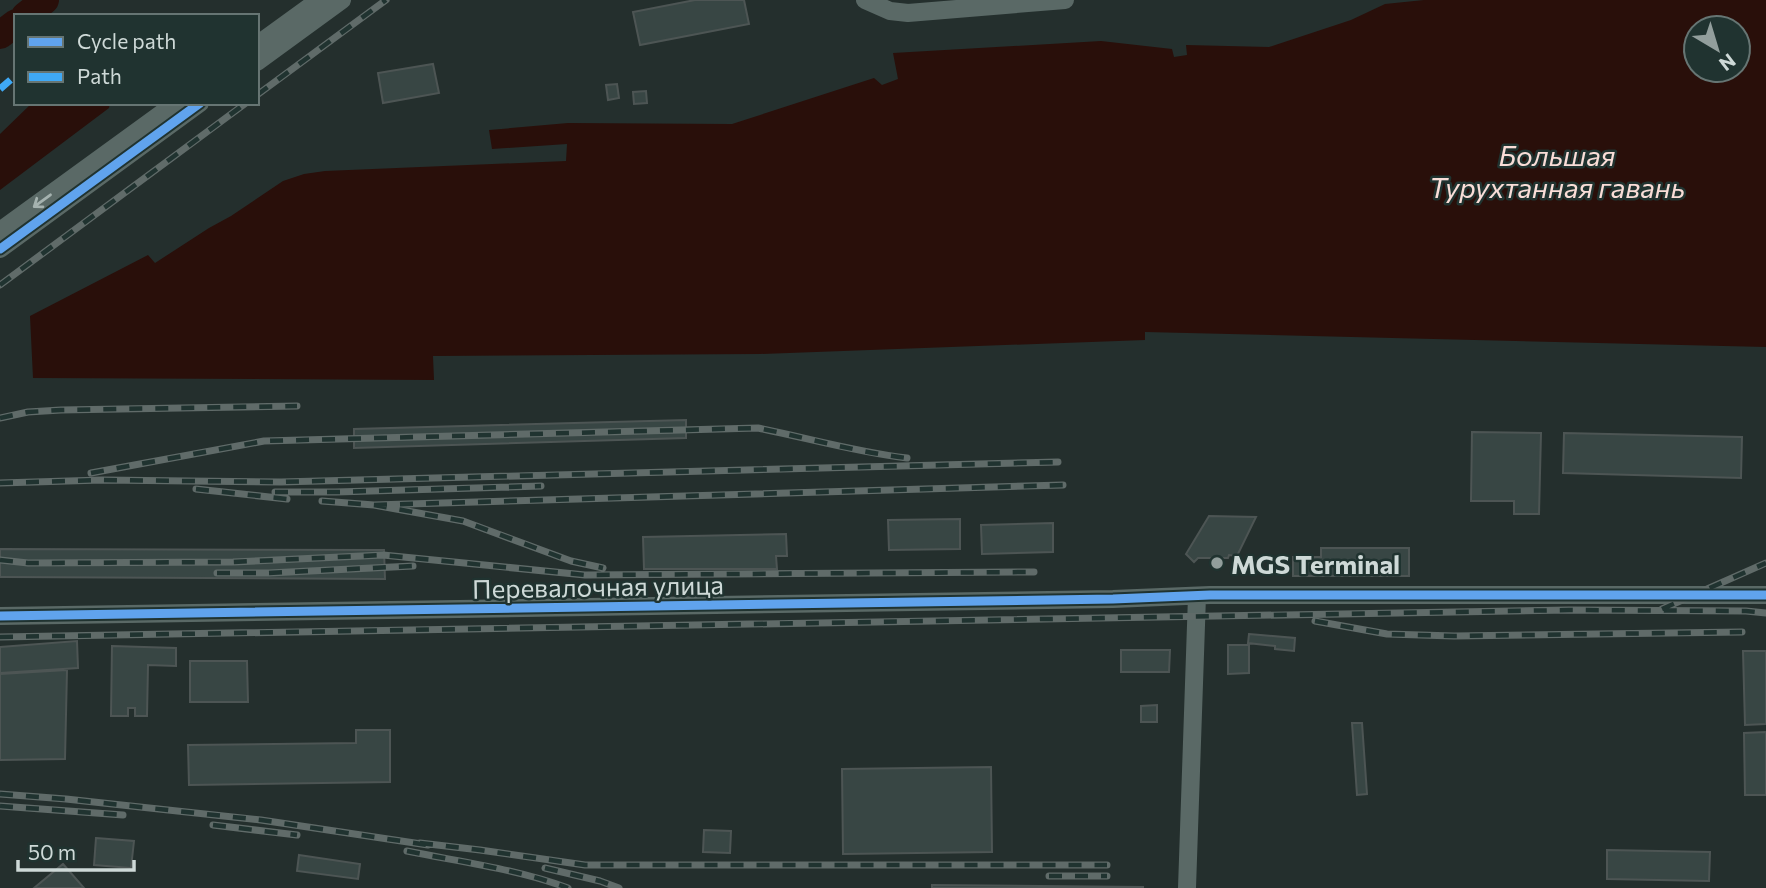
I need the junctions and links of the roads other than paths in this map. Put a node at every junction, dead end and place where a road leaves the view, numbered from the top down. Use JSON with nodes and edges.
{"nodes":[{"id":1,"x":319,"y":0,"type":"edge"},
{"id":2,"x":342,"y":0,"type":"edge"},
{"id":3,"x":865,"y":0,"type":"edge"},
{"id":4,"x":1065,"y":0,"type":"edge"},
{"id":5,"x":259,"y":44,"type":"edge"},
{"id":6,"x":259,"y":61,"type":"edge"},
{"id":7,"x":173,"y":105,"type":"edge"},
{"id":8,"x":197,"y":105,"type":"edge"},
{"id":9,"x":0,"y":231,"type":"edge"},
{"id":10,"x":0,"y":249,"type":"edge"},
{"id":11,"x":1766,"y":595,"type":"edge"},
{"id":12,"x":1197,"y":596,"type":"junction"},
{"id":13,"x":0,"y":616,"type":"edge"},
{"id":14,"x":1187,"y":888,"type":"edge"}],
"edges":[{"from":1,"to":5,"type":"street"},
{"from":2,"to":6,"type":"street"},
{"from":3,"to":4,"type":"street"},
{"from":7,"to":9,"type":"street","one_way":true},
{"from":8,"to":10,"type":"street"},
{"from":11,"to":12,"type":"street","name":"Перевалочная улица"},
{"from":12,"to":13,"type":"street","name":"Перевалочная улица"},
{"from":12,"to":14,"type":"street"}]}
